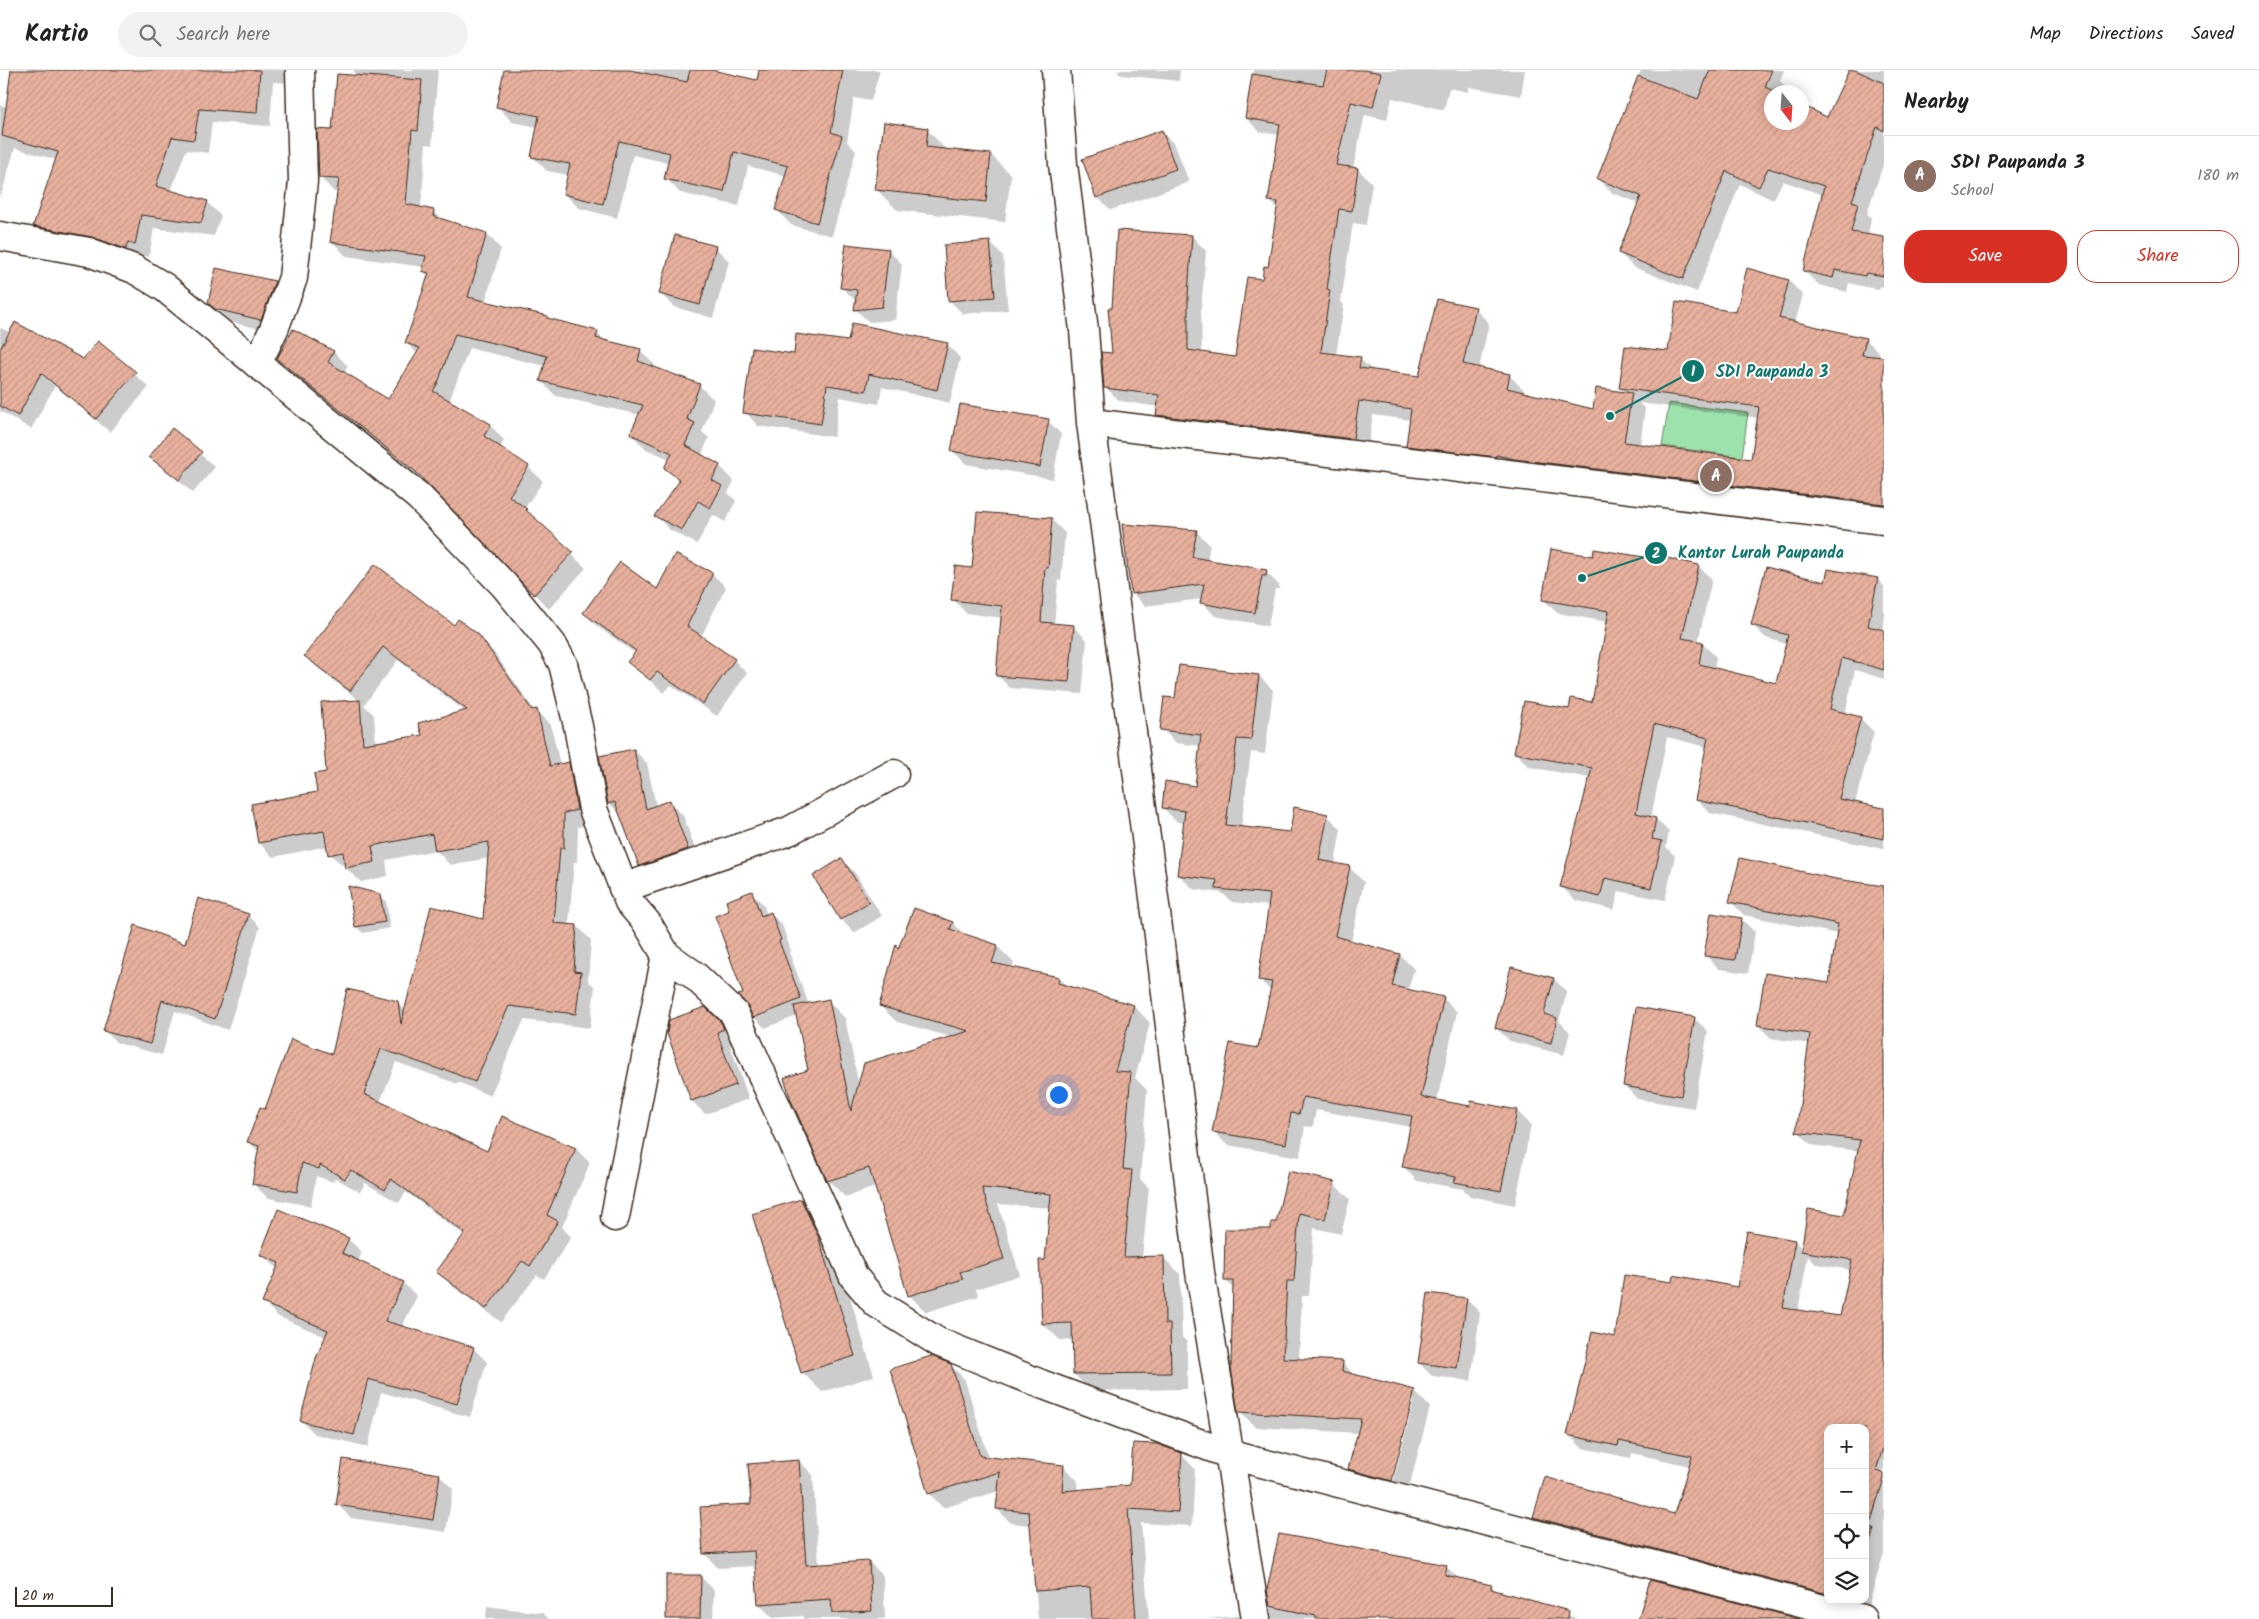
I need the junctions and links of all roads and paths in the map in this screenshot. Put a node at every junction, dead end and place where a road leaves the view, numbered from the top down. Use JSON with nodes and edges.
{"nodes":[{"id":1,"x":300,"y":70,"type":"edge"},
{"id":2,"x":1056,"y":70,"type":"edge"},
{"id":3,"x":0,"y":236,"type":"edge"},
{"id":4,"x":257,"y":364,"type":"junction"},
{"id":5,"x":1091,"y":423,"type":"junction"},
{"id":6,"x":1884,"y":520,"type":"edge"},
{"id":7,"x":894,"y":774,"type":"dead end"},
{"id":8,"x":623,"y":888,"type":"junction"},
{"id":9,"x":666,"y":955,"type":"junction"},
{"id":10,"x":615,"y":1217,"type":"dead end"},
{"id":11,"x":1231,"y":1454,"type":"junction"},
{"id":12,"x":1256,"y":1619,"type":"edge"},
{"id":13,"x":1862,"y":1619,"type":"edge"}],
"edges":[{"from":1,"to":4,"type":"street"},
{"from":2,"to":5,"type":"street"},
{"from":3,"to":4,"type":"street"},
{"from":4,"to":8,"type":"street"},
{"from":5,"to":6,"type":"street"},
{"from":5,"to":11,"type":"street"},
{"from":7,"to":8,"type":"street"},
{"from":8,"to":9,"type":"street"},
{"from":9,"to":10,"type":"street"},
{"from":9,"to":11,"type":"street"},
{"from":11,"to":12,"type":"street"},
{"from":11,"to":13,"type":"street"}]}
